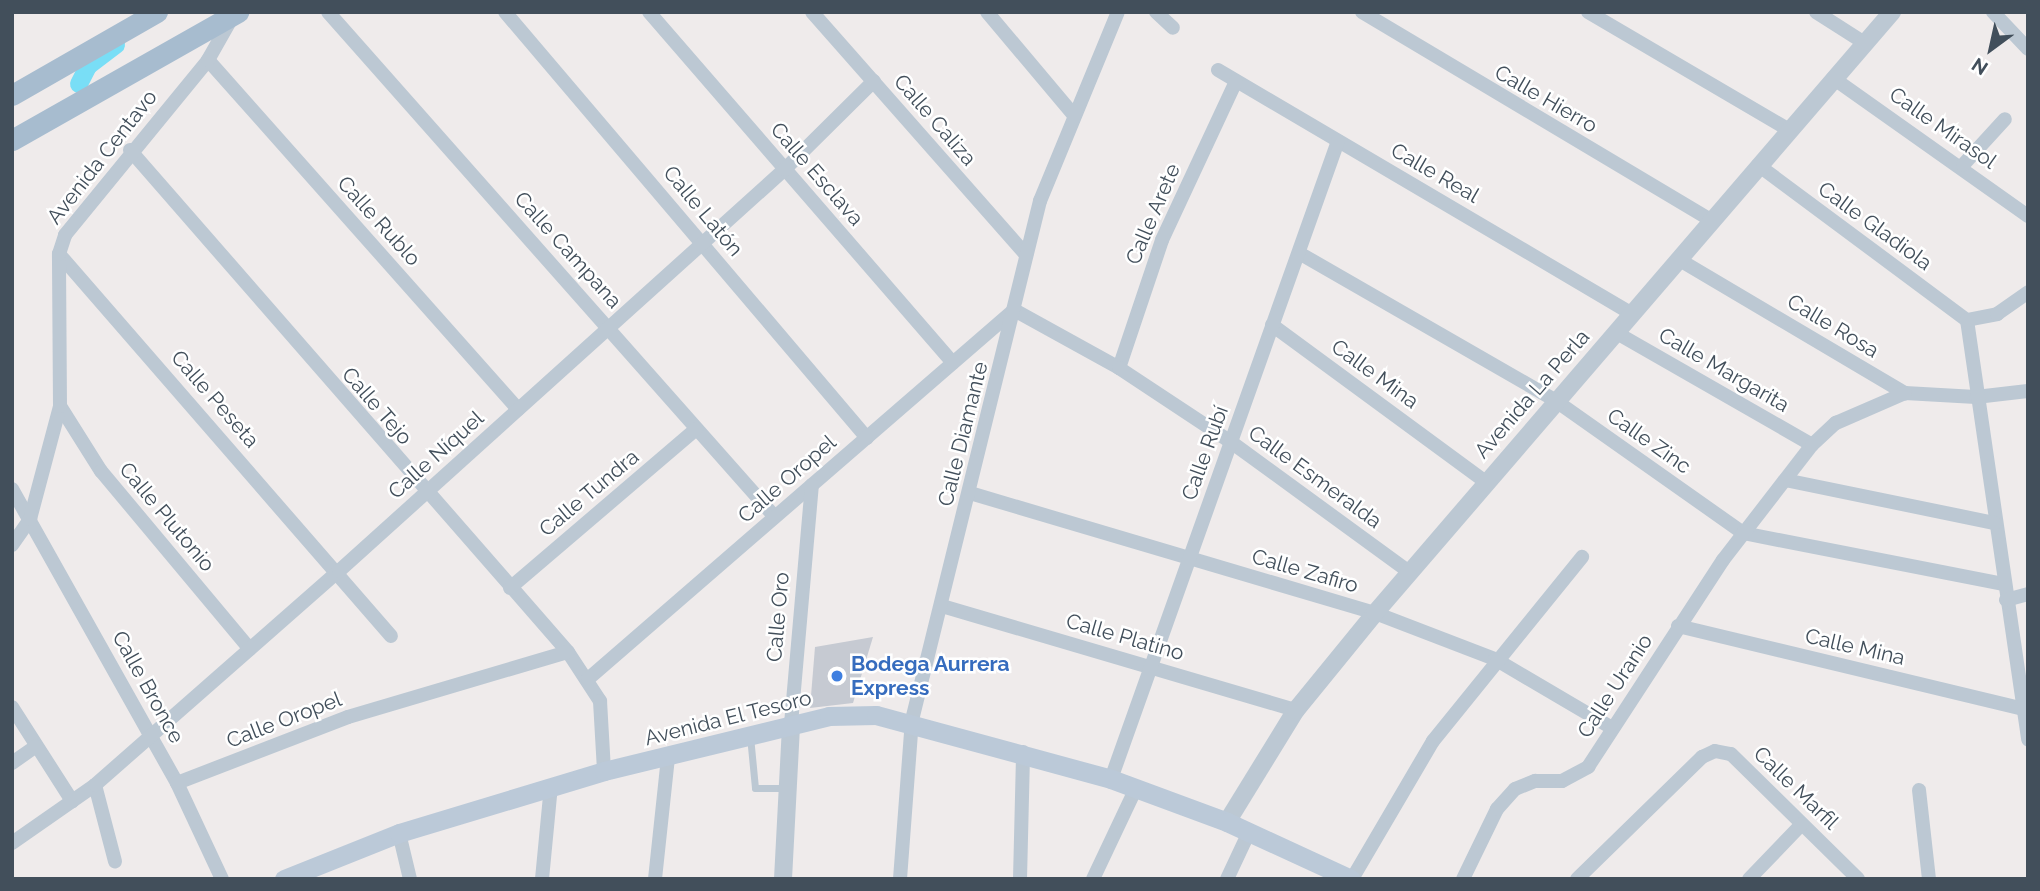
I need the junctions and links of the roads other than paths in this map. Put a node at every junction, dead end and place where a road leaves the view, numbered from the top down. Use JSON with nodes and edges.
{"nodes":[{"id":1,"x":158,"y":12,"type":"edge"},
{"id":2,"x":328,"y":12,"type":"edge"},
{"id":3,"x":505,"y":12,"type":"edge"},
{"id":4,"x":649,"y":12,"type":"edge"},
{"id":5,"x":812,"y":12,"type":"edge"},
{"id":6,"x":987,"y":12,"type":"edge"},
{"id":7,"x":1118,"y":12,"type":"edge"},
{"id":8,"x":1156,"y":12,"type":"edge"},
{"id":9,"x":1362,"y":12,"type":"edge"},
{"id":10,"x":1588,"y":12,"type":"edge"},
{"id":11,"x":1816,"y":12,"type":"edge"},
{"id":12,"x":1892,"y":12,"type":"edge"},
{"id":13,"x":1993,"y":12,"type":"edge"},
{"id":14,"x":236,"y":13,"type":"edge"},
{"id":15,"x":1173,"y":28,"type":"dead end"},
{"id":16,"x":1863,"y":42,"type":"junction"},
{"id":17,"x":2028,"y":49,"type":"edge"},
{"id":18,"x":208,"y":60,"type":"junction"},
{"id":19,"x":1218,"y":70,"type":"dead end"},
{"id":20,"x":1833,"y":78,"type":"junction"},
{"id":21,"x":874,"y":81,"type":"junction"},
{"id":22,"x":1236,"y":81,"type":"junction"},
{"id":23,"x":12,"y":94,"type":"edge"},
{"id":24,"x":1072,"y":113,"type":"junction"},
{"id":25,"x":2005,"y":119,"type":"dead end"},
{"id":26,"x":1789,"y":130,"type":"junction"},
{"id":27,"x":12,"y":140,"type":"edge"},
{"id":28,"x":1338,"y":141,"type":"junction"},
{"id":29,"x":130,"y":150,"type":"junction"},
{"id":30,"x":1758,"y":165,"type":"junction"},
{"id":31,"x":1963,"y":165,"type":"junction"},
{"id":32,"x":785,"y":169,"type":"junction"},
{"id":33,"x":2028,"y":216,"type":"edge"},
{"id":34,"x":1711,"y":220,"type":"junction"},
{"id":35,"x":704,"y":243,"type":"junction"},
{"id":36,"x":1299,"y":253,"type":"junction"},
{"id":37,"x":59,"y":254,"type":"junction"},
{"id":38,"x":1026,"y":256,"type":"junction"},
{"id":39,"x":1678,"y":259,"type":"junction"},
{"id":40,"x":2028,"y":292,"type":"edge"},
{"id":41,"x":1014,"y":310,"type":"junction"},
{"id":42,"x":1631,"y":313,"type":"junction"},
{"id":43,"x":1967,"y":320,"type":"junction"},
{"id":44,"x":1272,"y":325,"type":"junction"},
{"id":45,"x":610,"y":329,"type":"junction"},
{"id":46,"x":1615,"y":332,"type":"junction"},
{"id":47,"x":953,"y":363,"type":"junction"},
{"id":48,"x":1119,"y":368,"type":"junction"},
{"id":49,"x":2028,"y":391,"type":"edge"},
{"id":50,"x":1905,"y":393,"type":"junction"},
{"id":51,"x":1976,"y":397,"type":"junction"},
{"id":52,"x":1556,"y":401,"type":"junction"},
{"id":53,"x":60,"y":406,"type":"junction"},
{"id":54,"x":519,"y":409,"type":"junction"},
{"id":55,"x":696,"y":429,"type":"junction"},
{"id":56,"x":867,"y":438,"type":"junction"},
{"id":57,"x":1231,"y":442,"type":"junction"},
{"id":58,"x":1812,"y":445,"type":"junction"},
{"id":59,"x":1785,"y":480,"type":"junction"},
{"id":60,"x":1486,"y":482,"type":"junction"},
{"id":61,"x":812,"y":485,"type":"junction"},
{"id":62,"x":12,"y":489,"type":"edge"},
{"id":63,"x":970,"y":493,"type":"junction"},
{"id":64,"x":425,"y":494,"type":"junction"},
{"id":65,"x":775,"y":517,"type":"junction"},
{"id":66,"x":30,"y":519,"type":"junction"},
{"id":67,"x":1995,"y":523,"type":"junction"},
{"id":68,"x":1743,"y":533,"type":"junction"},
{"id":69,"x":12,"y":545,"type":"edge"},
{"id":70,"x":1582,"y":558,"type":"dead end"},
{"id":71,"x":1189,"y":560,"type":"junction"},
{"id":72,"x":339,"y":572,"type":"junction"},
{"id":73,"x":1409,"y":572,"type":"junction"},
{"id":74,"x":2004,"y":584,"type":"junction"},
{"id":75,"x":510,"y":588,"type":"junction"},
{"id":76,"x":2028,"y":594,"type":"edge"},
{"id":77,"x":2006,"y":600,"type":"junction"},
{"id":78,"x":942,"y":606,"type":"junction"},
{"id":79,"x":1375,"y":613,"type":"junction"},
{"id":80,"x":1678,"y":626,"type":"junction"},
{"id":81,"x":391,"y":636,"type":"dead end"},
{"id":82,"x":250,"y":649,"type":"junction"},
{"id":83,"x":568,"y":652,"type":"junction"},
{"id":84,"x":1495,"y":660,"type":"junction"},
{"id":85,"x":1152,"y":667,"type":"junction"},
{"id":86,"x":588,"y":679,"type":"junction"},
{"id":87,"x":12,"y":707,"type":"edge"},
{"id":88,"x":2023,"y":709,"type":"junction"},
{"id":89,"x":1296,"y":710,"type":"junction"},
{"id":90,"x":912,"y":720,"type":"junction"},
{"id":91,"x":791,"y":724,"type":"junction"},
{"id":92,"x":1612,"y":728,"type":"junction"},
{"id":93,"x":152,"y":736,"type":"junction"},
{"id":94,"x":750,"y":736,"type":"junction"},
{"id":95,"x":2028,"y":740,"type":"edge"},
{"id":96,"x":36,"y":746,"type":"junction"},
{"id":97,"x":1023,"y":752,"type":"junction"},
{"id":98,"x":668,"y":758,"type":"junction"},
{"id":99,"x":12,"y":762,"type":"edge"},
{"id":100,"x":604,"y":771,"type":"junction"},
{"id":101,"x":1111,"y":779,"type":"junction"},
{"id":102,"x":177,"y":783,"type":"junction"},
{"id":103,"x":95,"y":785,"type":"junction"},
{"id":104,"x":551,"y":786,"type":"junction"},
{"id":105,"x":787,"y":788,"type":"junction"},
{"id":106,"x":1136,"y":788,"type":"junction"},
{"id":107,"x":1919,"y":790,"type":"dead end"},
{"id":108,"x":72,"y":801,"type":"junction"},
{"id":109,"x":1227,"y":822,"type":"junction"},
{"id":110,"x":1802,"y":824,"type":"junction"},
{"id":111,"x":1249,"y":832,"type":"junction"},
{"id":112,"x":399,"y":833,"type":"junction"},
{"id":113,"x":12,"y":844,"type":"edge"},
{"id":114,"x":115,"y":862,"type":"dead end"},
{"id":115,"x":222,"y":879,"type":"edge"},
{"id":116,"x":284,"y":879,"type":"edge"},
{"id":117,"x":410,"y":879,"type":"edge"},
{"id":118,"x":542,"y":879,"type":"edge"},
{"id":119,"x":654,"y":879,"type":"edge"},
{"id":120,"x":783,"y":879,"type":"edge"},
{"id":121,"x":900,"y":879,"type":"edge"},
{"id":122,"x":1020,"y":879,"type":"edge"},
{"id":123,"x":1093,"y":879,"type":"edge"},
{"id":124,"x":1227,"y":879,"type":"edge"},
{"id":125,"x":1352,"y":879,"type":"edge"},
{"id":126,"x":1463,"y":879,"type":"edge"},
{"id":127,"x":1577,"y":879,"type":"edge"},
{"id":128,"x":1749,"y":879,"type":"edge"},
{"id":129,"x":1858,"y":879,"type":"edge"},
{"id":130,"x":1929,"y":879,"type":"edge"}],
"edges":[{"from":1,"to":23,"type":"main road"},
{"from":2,"to":45,"type":"street","name":"Calle Campana"},
{"from":3,"to":35,"type":"street","name":"Calle Latón"},
{"from":4,"to":32,"type":"street","name":"Calle Esclava"},
{"from":5,"to":21,"type":"street","name":"Calle Caliza"},
{"from":6,"to":24,"type":"street"},
{"from":7,"to":24,"type":"street","name":"Calle Diamante"},
{"from":8,"to":15,"type":"street"},
{"from":9,"to":34,"type":"street","name":"Calle Hierro"},
{"from":10,"to":26,"type":"street"},
{"from":11,"to":16,"type":"street"},
{"from":12,"to":16,"type":"street","name":"Avenida La Perla"},
{"from":13,"to":17,"type":"street"},
{"from":14,"to":18,"type":"street","name":"Avenida Centavo"},
{"from":14,"to":27,"type":"main road"},
{"from":16,"to":20,"type":"street","name":"Avenida La Perla"},
{"from":18,"to":29,"type":"street","name":"Avenida Centavo"},
{"from":18,"to":54,"type":"street","name":"Calle Rublo"},
{"from":19,"to":22,"type":"street","name":"Calle Real"},
{"from":20,"to":26,"type":"street","name":"Avenida La Perla"},
{"from":20,"to":31,"type":"street","name":"Calle Mirasol"},
{"from":21,"to":32,"type":"street","name":"Calle Níquel"},
{"from":21,"to":38,"type":"street","name":"Calle Caliza"},
{"from":22,"to":28,"type":"street","name":"Calle Real"},
{"from":22,"to":48,"type":"street","name":"Calle Arete"},
{"from":24,"to":38,"type":"street","name":"Calle Diamante"},
{"from":25,"to":31,"type":"street"},
{"from":26,"to":30,"type":"street","name":"Avenida La Perla"},
{"from":28,"to":36,"type":"street","name":"Calle Rubí"},
{"from":28,"to":42,"type":"street","name":"Calle Real"},
{"from":29,"to":37,"type":"street","name":"Avenida Centavo"},
{"from":29,"to":64,"type":"street","name":"Calle Tejo"},
{"from":30,"to":34,"type":"street","name":"Avenida La Perla"},
{"from":30,"to":43,"type":"street","name":"Calle Gladiola"},
{"from":31,"to":33,"type":"street","name":"Calle Mirasol"},
{"from":32,"to":35,"type":"street","name":"Calle Níquel"},
{"from":32,"to":47,"type":"street","name":"Calle Esclava"},
{"from":34,"to":39,"type":"street","name":"Avenida La Perla"},
{"from":35,"to":45,"type":"street","name":"Calle Níquel"},
{"from":35,"to":56,"type":"street","name":"Calle Latón"},
{"from":36,"to":44,"type":"street","name":"Calle Rubí"},
{"from":36,"to":52,"type":"street","name":"Calle Zinc"},
{"from":37,"to":53,"type":"street","name":"Avenida Centavo"},
{"from":37,"to":72,"type":"street","name":"Calle Peseta"},
{"from":38,"to":41,"type":"street","name":"Calle Diamante"},
{"from":39,"to":42,"type":"street","name":"Avenida La Perla"},
{"from":39,"to":50,"type":"street","name":"Calle Rosa"},
{"from":40,"to":43,"type":"street"},
{"from":41,"to":47,"type":"street","name":"Calle Oropel"},
{"from":41,"to":48,"type":"street","name":"Calle Esmeralda"},
{"from":41,"to":63,"type":"street","name":"Calle Diamante"},
{"from":42,"to":46,"type":"street","name":"Avenida La Perla"},
{"from":43,"to":51,"type":"street"},
{"from":44,"to":57,"type":"street","name":"Calle Rubí"},
{"from":44,"to":60,"type":"street","name":"Calle Mina"},
{"from":45,"to":54,"type":"street","name":"Calle Níquel"},
{"from":45,"to":55,"type":"street","name":"Calle Campana"},
{"from":46,"to":52,"type":"street","name":"Avenida La Perla"},
{"from":46,"to":58,"type":"street","name":"Calle Margarita"},
{"from":47,"to":56,"type":"street","name":"Calle Oropel"},
{"from":48,"to":57,"type":"street","name":"Calle Esmeralda"},
{"from":49,"to":51,"type":"street","name":"Calle Rosa"},
{"from":50,"to":51,"type":"street","name":"Calle Rosa"},
{"from":50,"to":58,"type":"street","name":"Calle Uranio"},
{"from":51,"to":67,"type":"street"},
{"from":52,"to":60,"type":"street","name":"Avenida La Perla"},
{"from":52,"to":68,"type":"street","name":"Calle Zinc"},
{"from":53,"to":66,"type":"street","name":"Avenida Centavo"},
{"from":53,"to":82,"type":"street","name":"Calle Plutonio"},
{"from":54,"to":64,"type":"street","name":"Calle Níquel"},
{"from":55,"to":65,"type":"street","name":"Calle Campana"},
{"from":55,"to":75,"type":"street","name":"Calle Tundra"},
{"from":56,"to":61,"type":"street","name":"Calle Oropel"},
{"from":57,"to":71,"type":"street","name":"Calle Rubí"},
{"from":57,"to":73,"type":"street","name":"Calle Esmeralda"},
{"from":58,"to":59,"type":"street","name":"Calle Uranio"},
{"from":59,"to":67,"type":"street"},
{"from":59,"to":68,"type":"street","name":"Calle Uranio"},
{"from":60,"to":73,"type":"street","name":"Avenida La Perla"},
{"from":61,"to":65,"type":"street","name":"Calle Oropel"},
{"from":61,"to":91,"type":"street","name":"Calle Oro"},
{"from":62,"to":66,"type":"street","name":"Calle Bronce"},
{"from":63,"to":71,"type":"street","name":"Calle Zafiro"},
{"from":63,"to":78,"type":"street","name":"Calle Diamante"},
{"from":64,"to":72,"type":"street","name":"Calle Níquel"},
{"from":64,"to":75,"type":"street","name":"Calle Tejo"},
{"from":65,"to":86,"type":"street","name":"Calle Oropel"},
{"from":66,"to":69,"type":"street","name":"Avenida Centavo"},
{"from":66,"to":93,"type":"street","name":"Calle Bronce"},
{"from":67,"to":74,"type":"street"},
{"from":68,"to":74,"type":"street","name":"Calle Zinc"},
{"from":68,"to":80,"type":"street","name":"Calle Uranio"},
{"from":70,"to":84,"type":"street"},
{"from":71,"to":79,"type":"street","name":"Calle Zafiro"},
{"from":71,"to":85,"type":"street","name":"Calle Rubí"},
{"from":72,"to":81,"type":"street","name":"Calle Peseta"},
{"from":72,"to":82,"type":"street","name":"Calle Níquel"},
{"from":73,"to":79,"type":"street","name":"Avenida La Perla"},
{"from":74,"to":77,"type":"street"},
{"from":75,"to":83,"type":"street","name":"Calle Tejo"},
{"from":76,"to":77,"type":"street"},
{"from":77,"to":88,"type":"street"},
{"from":78,"to":85,"type":"street","name":"Calle Platino"},
{"from":78,"to":90,"type":"street","name":"Calle Diamante"},
{"from":79,"to":84,"type":"street","name":"Calle Zafiro"},
{"from":79,"to":89,"type":"street","name":"Avenida La Perla"},
{"from":80,"to":88,"type":"street","name":"Calle Mina"},
{"from":80,"to":92,"type":"street","name":"Calle Uranio"},
{"from":82,"to":93,"type":"street","name":"Calle Níquel"},
{"from":83,"to":86,"type":"street","name":"Calle Tejo"},
{"from":83,"to":102,"type":"street","name":"Calle Oropel"},
{"from":84,"to":92,"type":"street","name":"Calle Zafiro"},
{"from":84,"to":125,"type":"street"},
{"from":85,"to":89,"type":"street","name":"Calle Platino"},
{"from":85,"to":101,"type":"street","name":"Calle Rubí"},
{"from":86,"to":100,"type":"street","name":"Calle Tejo"},
{"from":87,"to":96,"type":"street"},
{"from":88,"to":95,"type":"street"},
{"from":89,"to":109,"type":"street","name":"Avenida La Perla"},
{"from":90,"to":91,"type":"main road","name":"Avenida El Tesoro"},
{"from":90,"to":97,"type":"main road","name":"Avenida El Tesoro"},
{"from":90,"to":121,"type":"street","name":"Calle Diamante"},
{"from":91,"to":94,"type":"main road","name":"Avenida El Tesoro"},
{"from":91,"to":105,"type":"street","name":"Calle Oro"},
{"from":92,"to":126,"type":"street","name":"Calle Uranio"},
{"from":93,"to":102,"type":"street","name":"Calle Bronce"},
{"from":93,"to":103,"type":"street","name":"Calle Níquel"},
{"from":94,"to":98,"type":"main road","name":"Avenida El Tesoro"},
{"from":94,"to":105,"type":"lane"},
{"from":96,"to":99,"type":"street"},
{"from":96,"to":108,"type":"street"},
{"from":97,"to":101,"type":"main road","name":"Avenida El Tesoro"},
{"from":97,"to":122,"type":"street"},
{"from":98,"to":100,"type":"main road","name":"Avenida El Tesoro"},
{"from":98,"to":119,"type":"street"},
{"from":100,"to":104,"type":"main road","name":"Avenida El Tesoro"},
{"from":101,"to":106,"type":"main road","name":"Avenida El Tesoro"},
{"from":102,"to":115,"type":"street","name":"Calle Bronce"},
{"from":103,"to":108,"type":"street","name":"Calle Níquel"},
{"from":103,"to":114,"type":"street"},
{"from":104,"to":112,"type":"main road","name":"Avenida El Tesoro"},
{"from":104,"to":118,"type":"street"},
{"from":105,"to":120,"type":"street","name":"Calle Oro"},
{"from":106,"to":109,"type":"main road","name":"Avenida El Tesoro"},
{"from":106,"to":123,"type":"street"},
{"from":107,"to":130,"type":"street"},
{"from":108,"to":113,"type":"street","name":"Calle Níquel"},
{"from":109,"to":111,"type":"main road","name":"Avenida El Tesoro"},
{"from":110,"to":127,"type":"street","name":"Calle Marfil"},
{"from":110,"to":128,"type":"street"},
{"from":110,"to":129,"type":"street","name":"Calle Marfil"},
{"from":111,"to":124,"type":"street"},
{"from":111,"to":125,"type":"main road","name":"Avenida El Tesoro"},
{"from":112,"to":116,"type":"main road","name":"Avenida El Tesoro"},
{"from":112,"to":117,"type":"street"}]}
